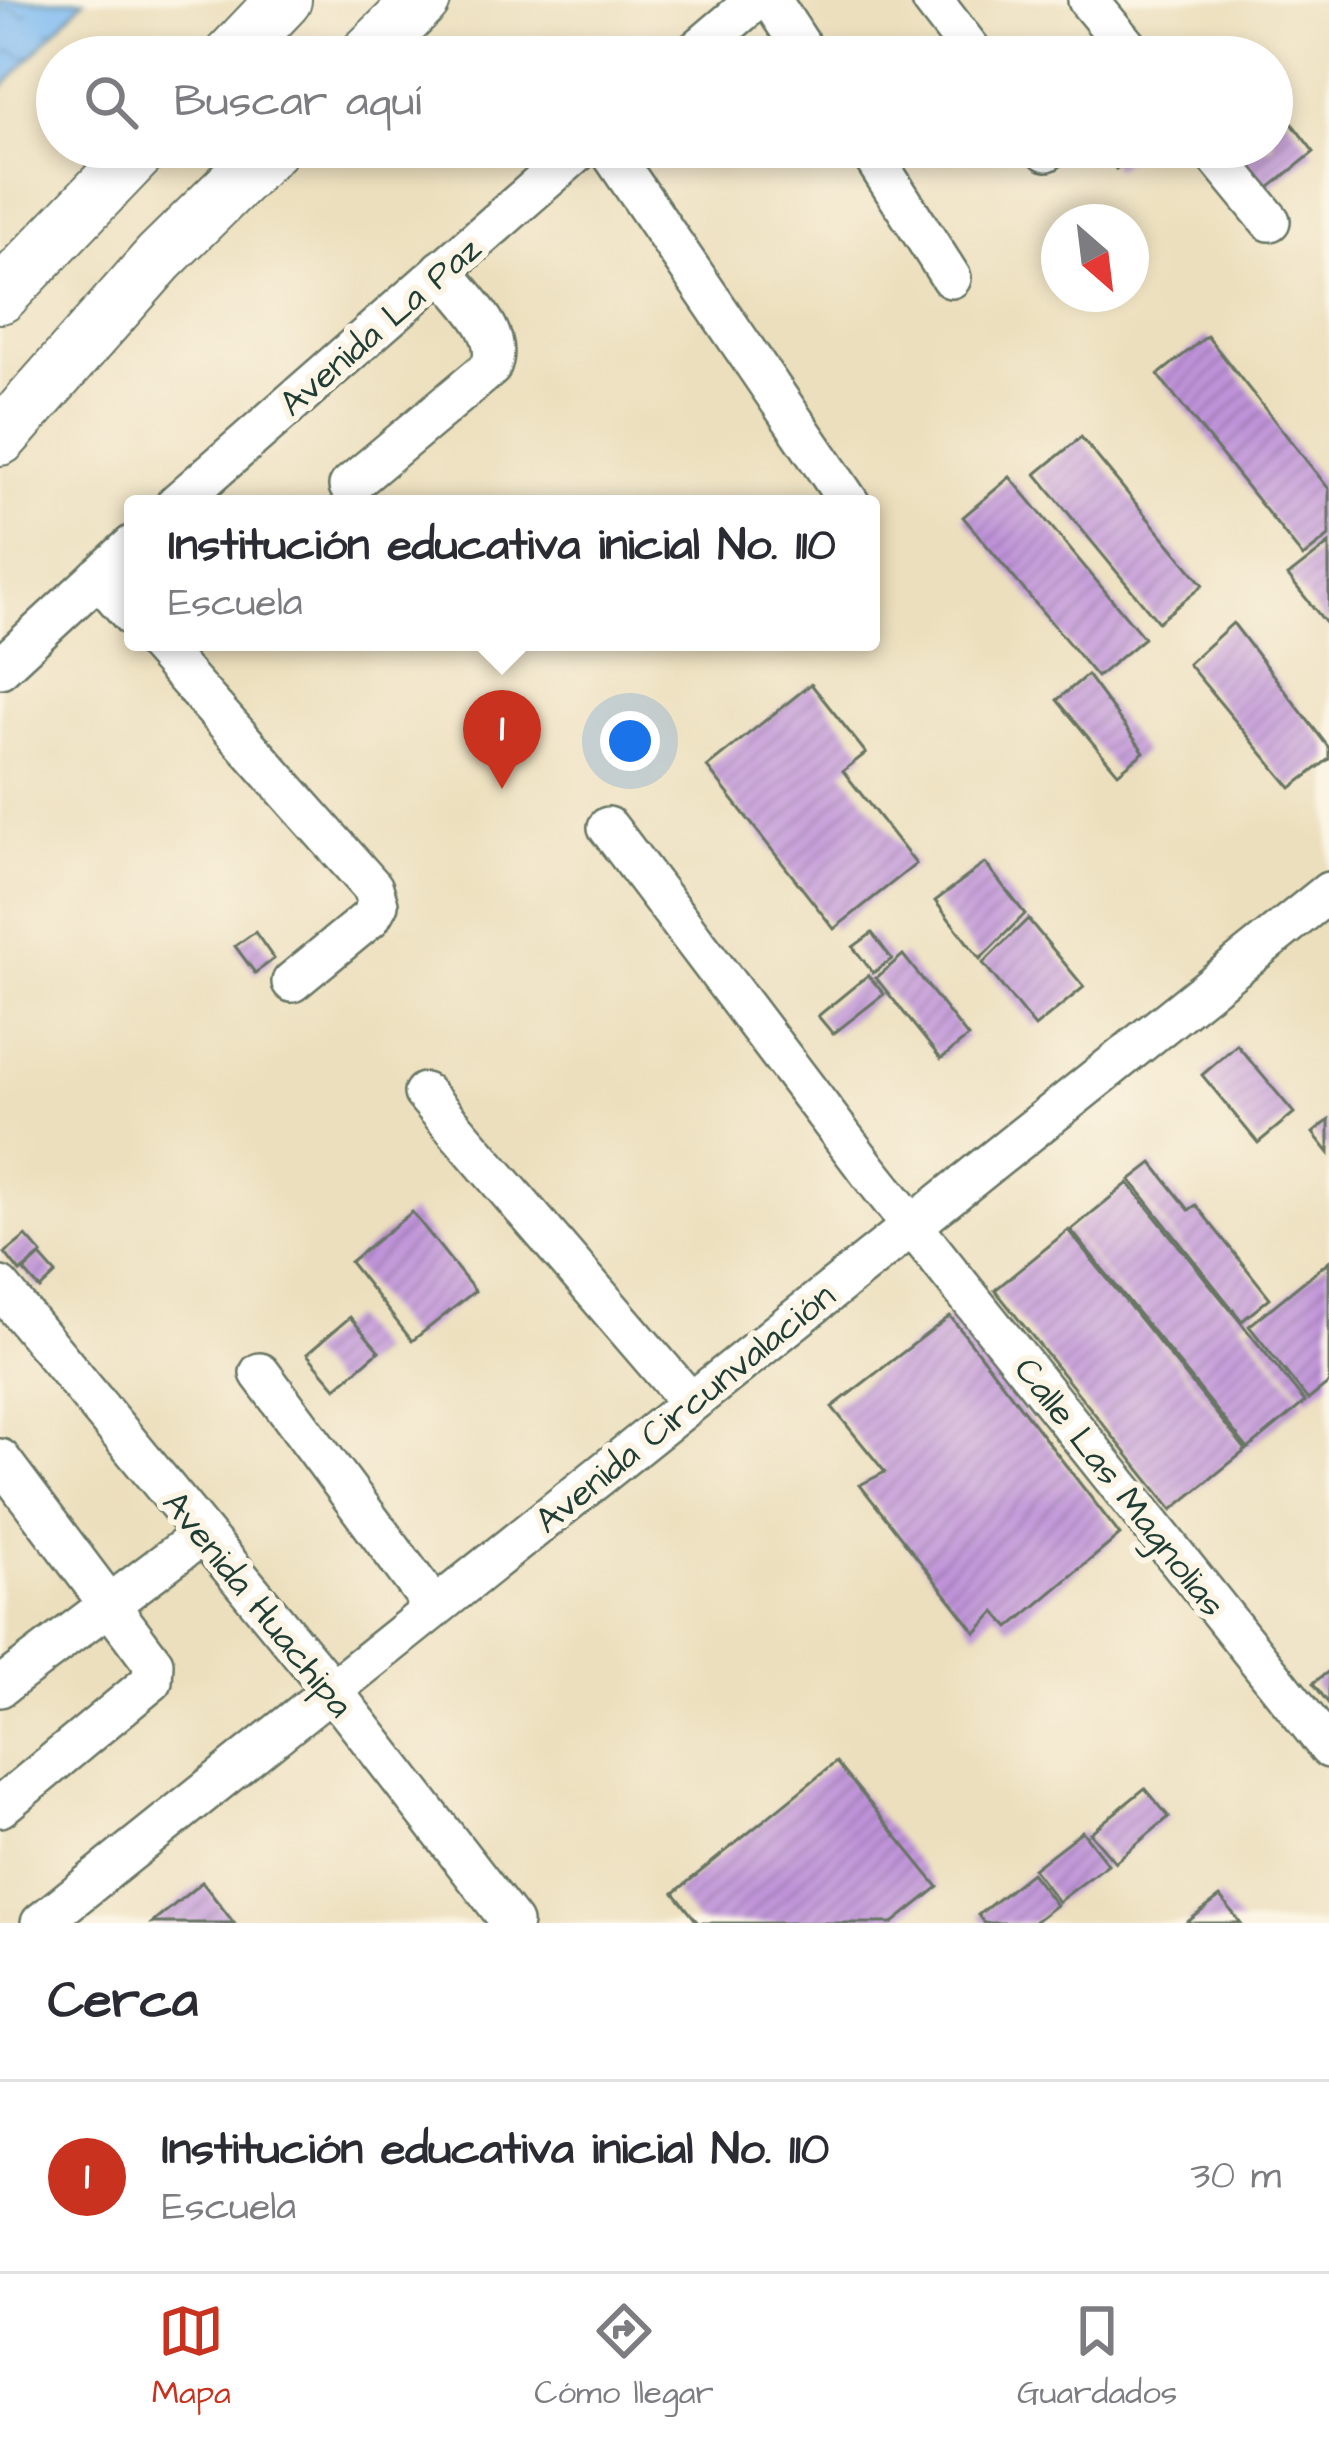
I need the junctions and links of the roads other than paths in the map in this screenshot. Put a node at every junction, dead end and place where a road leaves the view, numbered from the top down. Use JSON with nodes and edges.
{"nodes":[{"id":1,"x":284,"y":0,"type":"edge"},
{"id":2,"x":423,"y":0,"type":"edge"},
{"id":3,"x":756,"y":0,"type":"edge"},
{"id":4,"x":772,"y":0,"type":"edge"},
{"id":5,"x":932,"y":0,"type":"edge"},
{"id":6,"x":1088,"y":0,"type":"edge"},
{"id":7,"x":250,"y":36,"type":"edge"},
{"id":8,"x":386,"y":36,"type":"edge"},
{"id":9,"x":714,"y":36,"type":"edge"},
{"id":10,"x":795,"y":36,"type":"edge"},
{"id":11,"x":960,"y":36,"type":"edge"},
{"id":12,"x":1118,"y":36,"type":"edge"},
{"id":13,"x":123,"y":168,"type":"edge"},
{"id":14,"x":251,"y":168,"type":"edge"},
{"id":15,"x":559,"y":168,"type":"edge"},
{"id":16,"x":621,"y":168,"type":"edge"},
{"id":17,"x":880,"y":168,"type":"edge"},
{"id":18,"x":1227,"y":168,"type":"edge"},
{"id":19,"x":1270,"y":220,"type":"dead end"},
{"id":20,"x":442,"y":271,"type":"junction"},
{"id":21,"x":951,"y":278,"type":"dead end"},
{"id":22,"x":0,"y":296,"type":"edge"},
{"id":23,"x":0,"y":438,"type":"edge"},
{"id":24,"x":349,"y":486,"type":"dead end"},
{"id":25,"x":186,"y":495,"type":"edge"},
{"id":26,"x":844,"y":495,"type":"edge"},
{"id":27,"x":124,"y":553,"type":"edge"},
{"id":28,"x":98,"y":578,"type":"junction"},
{"id":29,"x":124,"y":607,"type":"edge"},
{"id":30,"x":163,"y":651,"type":"edge"},
{"id":31,"x":0,"y":668,"type":"edge"},
{"id":32,"x":608,"y":827,"type":"dead end"},
{"id":33,"x":1329,"y":892,"type":"edge"},
{"id":34,"x":292,"y":982,"type":"dead end"},
{"id":35,"x":424,"y":1093,"type":"dead end"},
{"id":36,"x":914,"y":1224,"type":"junction"},
{"id":37,"x":0,"y":1287,"type":"edge"},
{"id":38,"x":260,"y":1373,"type":"dead end"},
{"id":39,"x":690,"y":1402,"type":"junction"},
{"id":40,"x":0,"y":1459,"type":"edge"},
{"id":41,"x":203,"y":1534,"type":"junction"},
{"id":42,"x":112,"y":1604,"type":"junction"},
{"id":43,"x":434,"y":1607,"type":"junction"},
{"id":44,"x":0,"y":1687,"type":"edge"},
{"id":45,"x":331,"y":1689,"type":"junction"},
{"id":46,"x":1329,"y":1748,"type":"edge"},
{"id":47,"x":0,"y":1807,"type":"edge"},
{"id":48,"x":41,"y":1923,"type":"edge"},
{"id":49,"x":512,"y":1923,"type":"edge"}],
"edges":[{"from":1,"to":7,"type":"highway"},
{"from":2,"to":8,"type":"highway"},
{"from":3,"to":9,"type":"street"},
{"from":4,"to":10,"type":"street"},
{"from":5,"to":11,"type":"street"},
{"from":6,"to":12,"type":"street"},
{"from":13,"to":22,"type":"highway"},
{"from":14,"to":23,"type":"highway"},
{"from":15,"to":20,"type":"street","name":"Avenida La Paz"},
{"from":16,"to":26,"type":"street"},
{"from":17,"to":21,"type":"street"},
{"from":18,"to":19,"type":"street"},
{"from":20,"to":24,"type":"street"},
{"from":20,"to":25,"type":"street","name":"Avenida La Paz"},
{"from":27,"to":28,"type":"street"},
{"from":28,"to":29,"type":"street"},
{"from":28,"to":31,"type":"street"},
{"from":30,"to":34,"type":"street"},
{"from":32,"to":36,"type":"street","name":"Calle Las Magnolias"},
{"from":33,"to":36,"type":"street","name":"Avenida Circunvalación"},
{"from":35,"to":39,"type":"street"},
{"from":36,"to":39,"type":"street","name":"Avenida Circunvalación"},
{"from":36,"to":46,"type":"street","name":"Calle Las Magnolias"},
{"from":37,"to":41,"type":"street","name":"Avenida Huachipa"},
{"from":38,"to":43,"type":"street"},
{"from":39,"to":43,"type":"street","name":"Avenida Circunvalación"},
{"from":40,"to":42,"type":"street"},
{"from":41,"to":42,"type":"street"},
{"from":41,"to":45,"type":"street","name":"Avenida Huachipa"},
{"from":42,"to":44,"type":"street"},
{"from":42,"to":47,"type":"street"},
{"from":43,"to":45,"type":"street","name":"Avenida Circunvalación"},
{"from":45,"to":48,"type":"street","name":"Avenida Circunvalación"},
{"from":45,"to":49,"type":"street","name":"Avenida Huachipa"}]}
